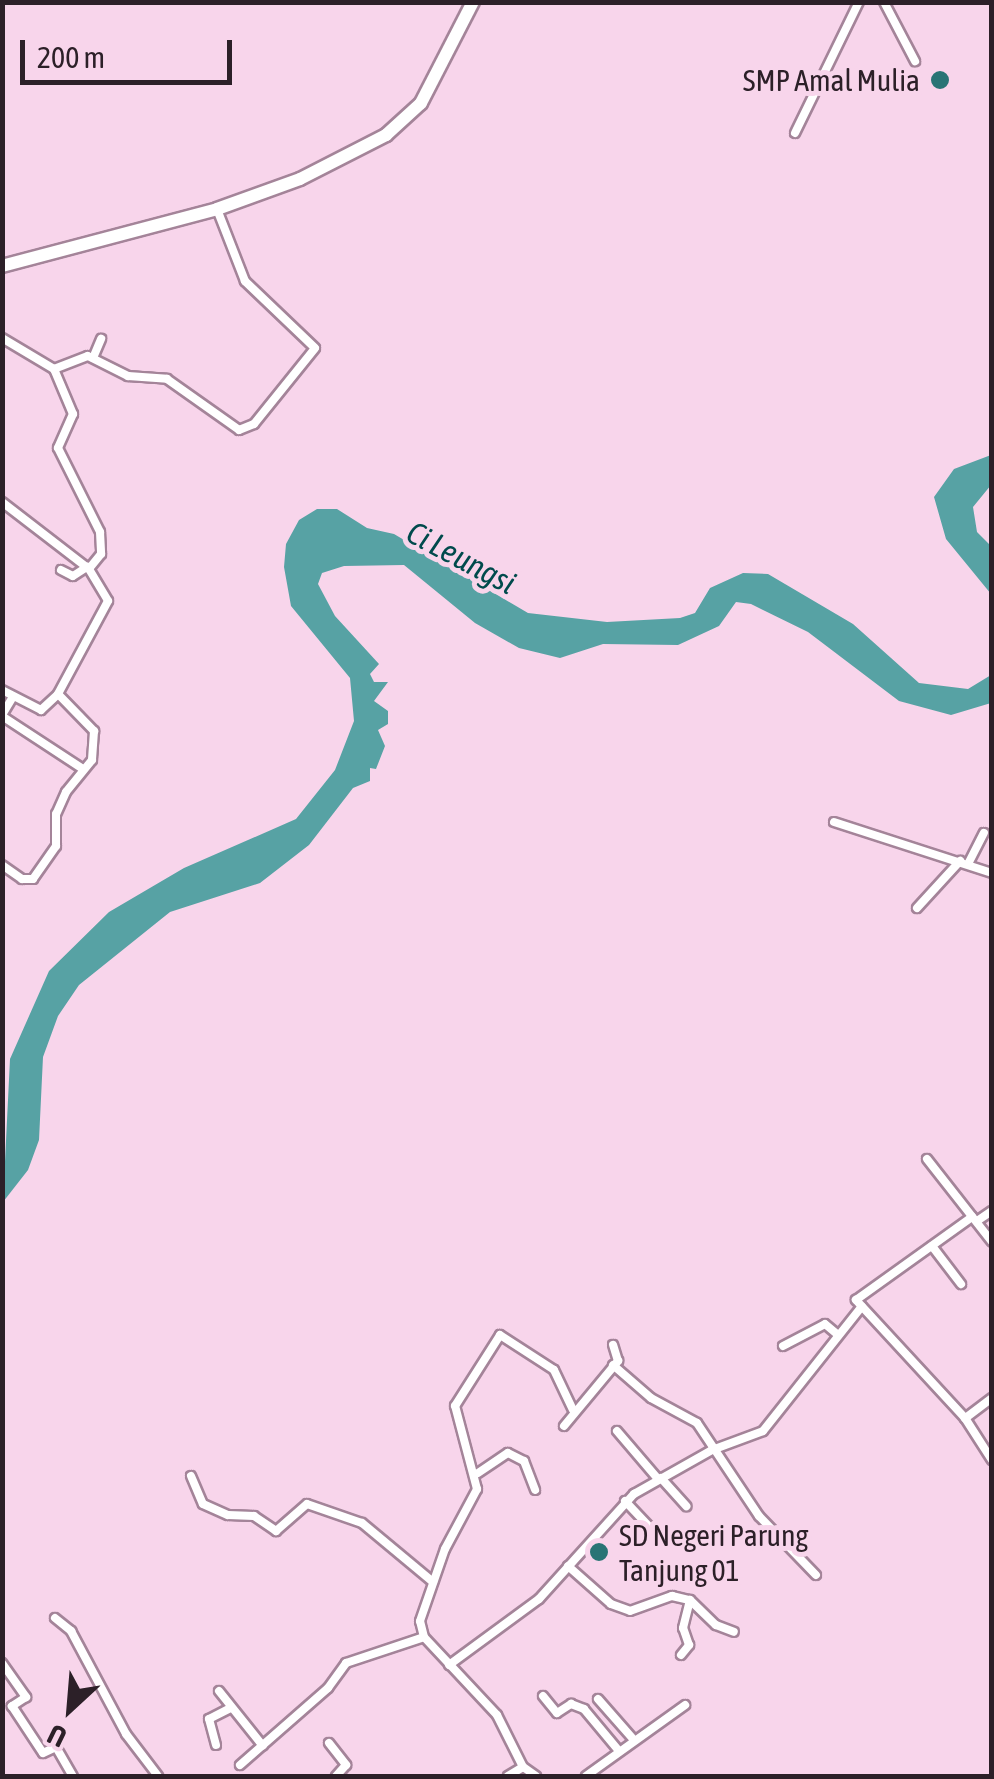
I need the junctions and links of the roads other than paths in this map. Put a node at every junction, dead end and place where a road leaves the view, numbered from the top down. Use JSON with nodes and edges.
{"nodes":[{"id":1,"x":473,"y":2,"type":"edge"},
{"id":2,"x":859,"y":2,"type":"edge"},
{"id":3,"x":884,"y":2,"type":"edge"},
{"id":4,"x":915,"y":61,"type":"dead end"},
{"id":5,"x":795,"y":133,"type":"dead end"},
{"id":6,"x":217,"y":209,"type":"junction"},
{"id":7,"x":2,"y":266,"type":"edge"},
{"id":8,"x":2,"y":338,"type":"edge"},
{"id":9,"x":101,"y":339,"type":"dead end"},
{"id":10,"x":93,"y":358,"type":"junction"},
{"id":11,"x":54,"y":369,"type":"junction"},
{"id":12,"x":2,"y":502,"type":"edge"},
{"id":13,"x":88,"y":568,"type":"junction"},
{"id":14,"x":61,"y":570,"type":"dead end"},
{"id":15,"x":2,"y":690,"type":"edge"},
{"id":16,"x":58,"y":694,"type":"junction"},
{"id":17,"x":13,"y":698,"type":"junction"},
{"id":18,"x":2,"y":716,"type":"edge"},
{"id":19,"x":82,"y":770,"type":"junction"},
{"id":20,"x":834,"y":822,"type":"dead end"},
{"id":21,"x":984,"y":833,"type":"dead end"},
{"id":22,"x":964,"y":862,"type":"junction"},
{"id":23,"x":2,"y":864,"type":"edge"},
{"id":24,"x":992,"y":873,"type":"edge"},
{"id":25,"x":916,"y":908,"type":"dead end"},
{"id":26,"x":927,"y":1159,"type":"dead end"},
{"id":27,"x":992,"y":1211,"type":"edge"},
{"id":28,"x":975,"y":1219,"type":"junction"},
{"id":29,"x":992,"y":1242,"type":"edge"},
{"id":30,"x":932,"y":1246,"type":"junction"},
{"id":31,"x":962,"y":1284,"type":"dead end"},
{"id":32,"x":862,"y":1306,"type":"junction"},
{"id":33,"x":837,"y":1334,"type":"junction"},
{"id":34,"x":613,"y":1345,"type":"dead end"},
{"id":35,"x":783,"y":1346,"type":"dead end"},
{"id":36,"x":613,"y":1366,"type":"junction"},
{"id":37,"x":992,"y":1398,"type":"edge"},
{"id":38,"x":573,"y":1410,"type":"junction"},
{"id":39,"x":965,"y":1418,"type":"junction"},
{"id":40,"x":564,"y":1426,"type":"dead end"},
{"id":41,"x":617,"y":1431,"type":"dead end"},
{"id":42,"x":712,"y":1450,"type":"junction"},
{"id":43,"x":992,"y":1460,"type":"edge"},
{"id":44,"x":478,"y":1473,"type":"junction"},
{"id":45,"x":190,"y":1476,"type":"dead end"},
{"id":46,"x":659,"y":1479,"type":"junction"},
{"id":47,"x":535,"y":1490,"type":"dead end"},
{"id":48,"x":626,"y":1501,"type":"junction"},
{"id":49,"x":686,"y":1506,"type":"dead end"},
{"id":50,"x":662,"y":1540,"type":"dead end"},
{"id":51,"x":568,"y":1566,"type":"junction"},
{"id":52,"x":816,"y":1575,"type":"dead end"},
{"id":53,"x":433,"y":1582,"type":"junction"},
{"id":54,"x":690,"y":1600,"type":"junction"},
{"id":55,"x":54,"y":1618,"type":"dead end"},
{"id":56,"x":734,"y":1632,"type":"dead end"},
{"id":57,"x":424,"y":1637,"type":"junction"},
{"id":58,"x":680,"y":1655,"type":"dead end"},
{"id":59,"x":2,"y":1663,"type":"edge"},
{"id":60,"x":449,"y":1665,"type":"junction"},
{"id":61,"x":219,"y":1691,"type":"dead end"},
{"id":62,"x":543,"y":1696,"type":"dead end"},
{"id":63,"x":598,"y":1699,"type":"dead end"},
{"id":64,"x":685,"y":1705,"type":"dead end"},
{"id":65,"x":12,"y":1706,"type":"junction"},
{"id":66,"x":232,"y":1708,"type":"junction"},
{"id":67,"x":2,"y":1713,"type":"edge"},
{"id":68,"x":634,"y":1740,"type":"junction"},
{"id":69,"x":330,"y":1742,"type":"dead end"},
{"id":70,"x":216,"y":1745,"type":"dead end"},
{"id":71,"x":263,"y":1746,"type":"junction"},
{"id":72,"x":620,"y":1751,"type":"junction"},
{"id":73,"x":240,"y":1764,"type":"dead end"},
{"id":74,"x":523,"y":1766,"type":"junction"},
{"id":75,"x":73,"y":1776,"type":"edge"},
{"id":76,"x":158,"y":1776,"type":"edge"},
{"id":77,"x":336,"y":1776,"type":"edge"},
{"id":78,"x":508,"y":1776,"type":"edge"},
{"id":79,"x":536,"y":1776,"type":"edge"},
{"id":80,"x":586,"y":1776,"type":"edge"}],
"edges":[{"from":1,"to":6,"type":"main road"},
{"from":2,"to":5,"type":"street"},
{"from":3,"to":4,"type":"street"},
{"from":6,"to":7,"type":"main road"},
{"from":6,"to":10,"type":"street"},
{"from":8,"to":11,"type":"street"},
{"from":9,"to":10,"type":"street"},
{"from":10,"to":11,"type":"street"},
{"from":11,"to":13,"type":"street"},
{"from":12,"to":13,"type":"street"},
{"from":13,"to":14,"type":"street"},
{"from":13,"to":16,"type":"street"},
{"from":15,"to":17,"type":"street"},
{"from":16,"to":17,"type":"street"},
{"from":16,"to":19,"type":"street"},
{"from":17,"to":18,"type":"street"},
{"from":18,"to":19,"type":"street"},
{"from":19,"to":23,"type":"street"},
{"from":20,"to":22,"type":"street"},
{"from":21,"to":22,"type":"street"},
{"from":22,"to":24,"type":"street"},
{"from":22,"to":25,"type":"street"},
{"from":26,"to":28,"type":"street"},
{"from":27,"to":28,"type":"street"},
{"from":28,"to":29,"type":"street"},
{"from":28,"to":30,"type":"street"},
{"from":30,"to":31,"type":"street"},
{"from":30,"to":32,"type":"street"},
{"from":32,"to":33,"type":"street"},
{"from":32,"to":39,"type":"street"},
{"from":33,"to":35,"type":"street"},
{"from":33,"to":42,"type":"street"},
{"from":34,"to":36,"type":"street"},
{"from":36,"to":38,"type":"street"},
{"from":36,"to":42,"type":"street"},
{"from":37,"to":39,"type":"street"},
{"from":38,"to":40,"type":"street"},
{"from":38,"to":44,"type":"street"},
{"from":39,"to":43,"type":"street"},
{"from":41,"to":46,"type":"street"},
{"from":42,"to":46,"type":"street"},
{"from":42,"to":52,"type":"street"},
{"from":44,"to":47,"type":"street"},
{"from":44,"to":53,"type":"street"},
{"from":45,"to":53,"type":"street"},
{"from":46,"to":48,"type":"street"},
{"from":46,"to":49,"type":"street"},
{"from":48,"to":50,"type":"street"},
{"from":48,"to":51,"type":"street"},
{"from":51,"to":54,"type":"street"},
{"from":51,"to":60,"type":"street"},
{"from":53,"to":57,"type":"street"},
{"from":54,"to":56,"type":"street"},
{"from":54,"to":58,"type":"street"},
{"from":55,"to":76,"type":"street"},
{"from":57,"to":60,"type":"street"},
{"from":57,"to":71,"type":"street"},
{"from":59,"to":65,"type":"street"},
{"from":60,"to":74,"type":"street"},
{"from":61,"to":66,"type":"street"},
{"from":62,"to":72,"type":"street"},
{"from":63,"to":68,"type":"street"},
{"from":64,"to":68,"type":"street"},
{"from":65,"to":67,"type":"street"},
{"from":65,"to":75,"type":"street"},
{"from":66,"to":70,"type":"street"},
{"from":66,"to":71,"type":"street"},
{"from":68,"to":72,"type":"street"},
{"from":69,"to":77,"type":"street"},
{"from":71,"to":73,"type":"street"},
{"from":72,"to":80,"type":"street"},
{"from":74,"to":78,"type":"street"},
{"from":74,"to":79,"type":"street"}]}
